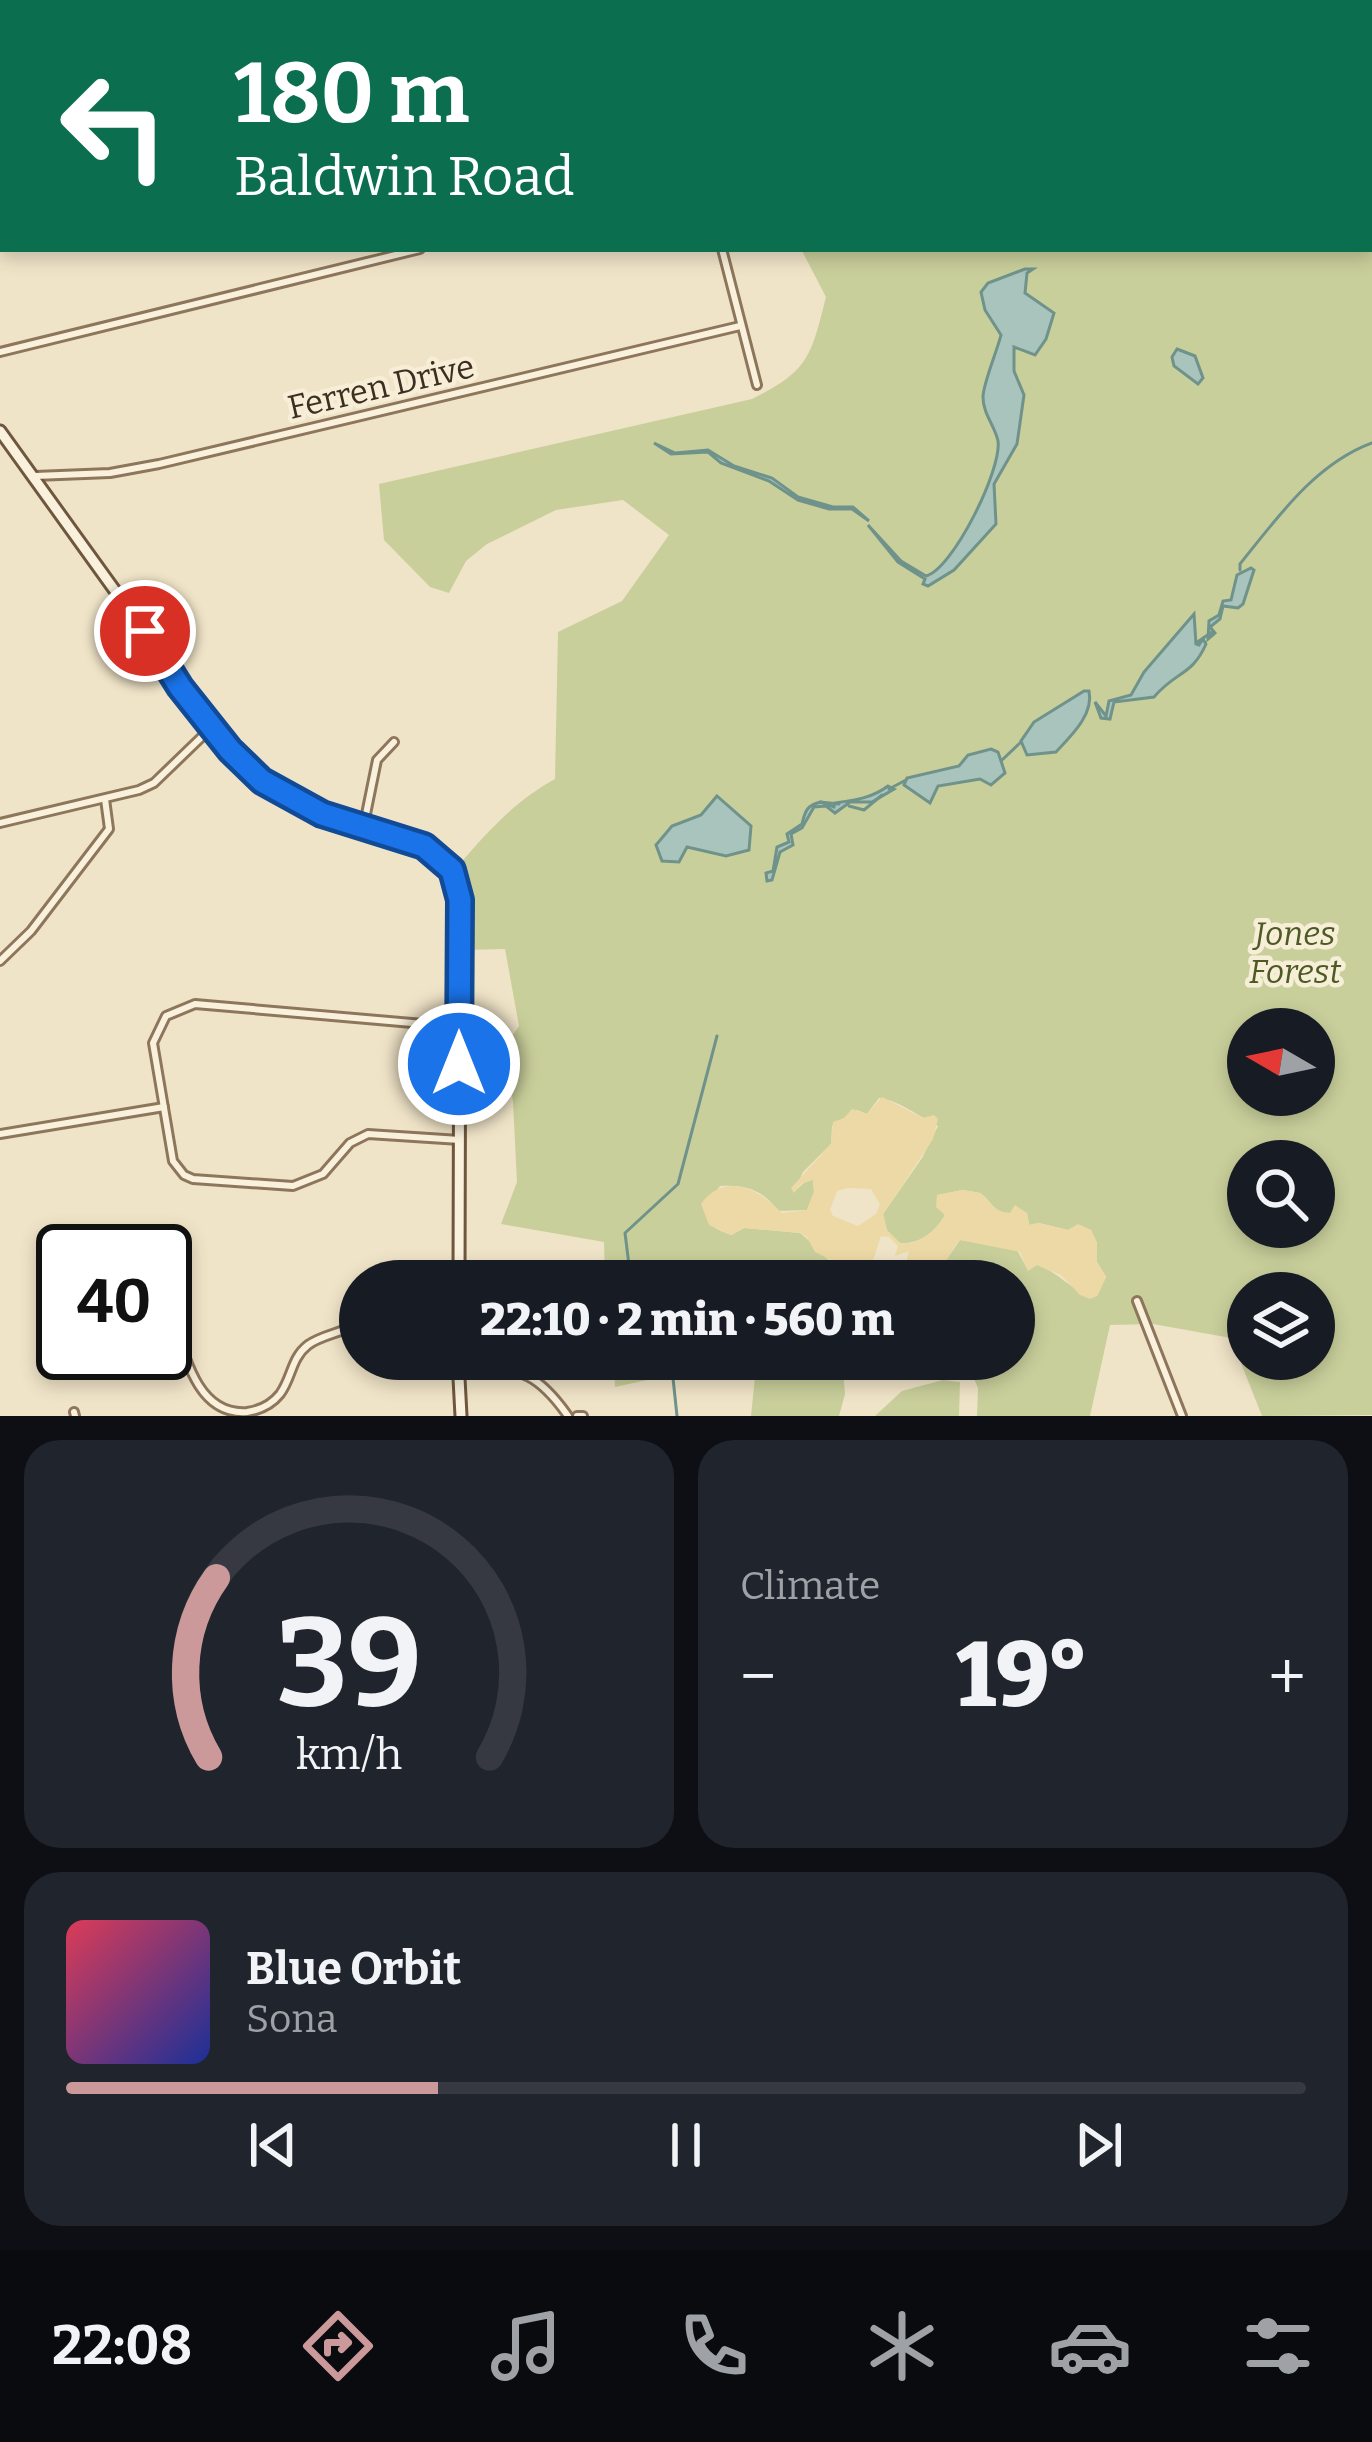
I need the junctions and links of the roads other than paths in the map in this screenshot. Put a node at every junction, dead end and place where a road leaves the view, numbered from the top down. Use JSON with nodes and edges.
{"nodes":[{"id":1,"x":409,"y":252,"type":"edge"},
{"id":2,"x":723,"y":252,"type":"edge"},
{"id":3,"x":740,"y":326,"type":"junction"},
{"id":4,"x":0,"y":352,"type":"edge"},
{"id":5,"x":757,"y":385,"type":"dead end"},
{"id":6,"x":0,"y":431,"type":"edge"},
{"id":7,"x":30,"y":476,"type":"junction"},
{"id":8,"x":212,"y":727,"type":"junction"},
{"id":9,"x":394,"y":742,"type":"dead end"},
{"id":10,"x":105,"y":799,"type":"junction"},
{"id":11,"x":0,"y":823,"type":"edge"},
{"id":12,"x":363,"y":829,"type":"junction"},
{"id":13,"x":0,"y":961,"type":"edge"},
{"id":14,"x":458,"y":1027,"type":"junction"},
{"id":15,"x":164,"y":1107,"type":"junction"},
{"id":16,"x":0,"y":1133,"type":"edge"},
{"id":17,"x":460,"y":1140,"type":"junction"},
{"id":18,"x":459,"y":1260,"type":"edge"},
{"id":19,"x":1137,"y":1301,"type":"dead end"},
{"id":20,"x":339,"y":1332,"type":"edge"},
{"id":21,"x":192,"y":1370,"type":"edge"},
{"id":22,"x":459,"y":1380,"type":"edge"},
{"id":23,"x":538,"y":1380,"type":"edge"},
{"id":24,"x":461,"y":1416,"type":"edge"},
{"id":25,"x":576,"y":1416,"type":"edge"},
{"id":26,"x":1182,"y":1416,"type":"edge"}],
"edges":[{"from":1,"to":4,"type":"street"},
{"from":2,"to":3,"type":"street"},
{"from":3,"to":5,"type":"street"},
{"from":3,"to":7,"type":"street","name":"Ferren Drive"},
{"from":6,"to":7,"type":"street"},
{"from":7,"to":8,"type":"street"},
{"from":8,"to":10,"type":"street"},
{"from":8,"to":12,"type":"street"},
{"from":9,"to":12,"type":"street"},
{"from":10,"to":11,"type":"street"},
{"from":10,"to":13,"type":"street"},
{"from":12,"to":14,"type":"street"},
{"from":14,"to":15,"type":"street"},
{"from":14,"to":17,"type":"street"},
{"from":15,"to":16,"type":"street"},
{"from":15,"to":17,"type":"street"},
{"from":17,"to":18,"type":"street"},
{"from":19,"to":26,"type":"street"},
{"from":20,"to":21,"type":"street"},
{"from":22,"to":24,"type":"street"},
{"from":23,"to":25,"type":"street"}]}
